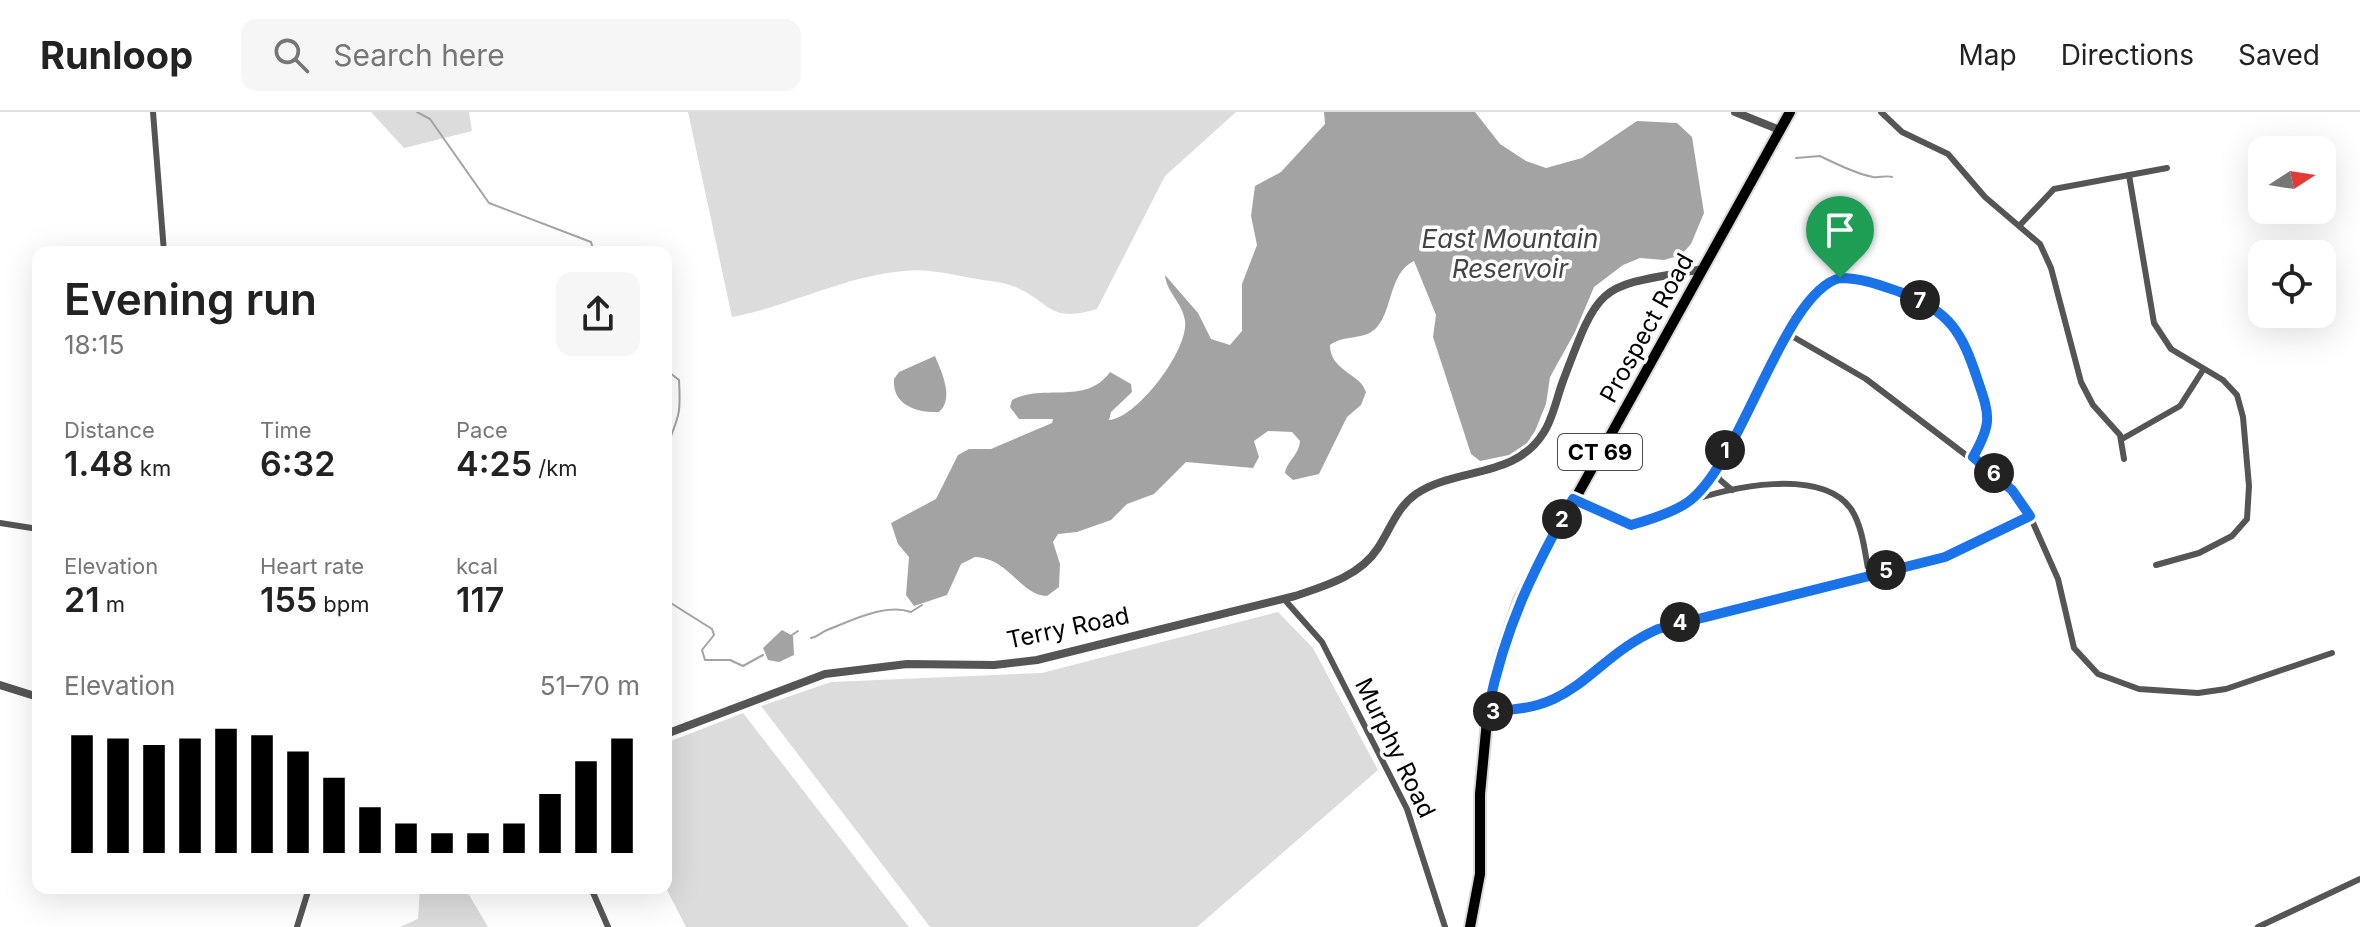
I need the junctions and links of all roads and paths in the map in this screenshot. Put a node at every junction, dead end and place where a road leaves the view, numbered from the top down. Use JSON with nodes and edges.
{"nodes":[{"id":1,"x":153,"y":112,"type":"edge"},
{"id":2,"x":1735,"y":112,"type":"edge"},
{"id":3,"x":1790,"y":112,"type":"edge"},
{"id":4,"x":1881,"y":112,"type":"edge"},
{"id":5,"x":1780,"y":130,"type":"junction"},
{"id":6,"x":2167,"y":168,"type":"dead end"},
{"id":7,"x":2129,"y":175,"type":"junction"},
{"id":8,"x":2020,"y":225,"type":"junction"},
{"id":9,"x":164,"y":246,"type":"edge"},
{"id":10,"x":1703,"y":269,"type":"junction"},
{"id":11,"x":1790,"y":335,"type":"junction"},
{"id":12,"x":2203,"y":370,"type":"junction"},
{"id":13,"x":2122,"y":439,"type":"junction"},
{"id":14,"x":1973,"y":457,"type":"junction"},
{"id":15,"x":2124,"y":459,"type":"dead end"},
{"id":16,"x":1717,"y":465,"type":"junction"},
{"id":17,"x":1732,"y":490,"type":"junction"},
{"id":18,"x":1573,"y":499,"type":"junction"},
{"id":19,"x":1689,"y":501,"type":"junction"},
{"id":20,"x":2030,"y":516,"type":"junction"},
{"id":21,"x":0,"y":523,"type":"edge"},
{"id":22,"x":32,"y":528,"type":"edge"},
{"id":23,"x":2156,"y":565,"type":"dead end"},
{"id":24,"x":1869,"y":574,"type":"junction"},
{"id":25,"x":1284,"y":599,"type":"junction"},
{"id":26,"x":2332,"y":653,"type":"dead end"},
{"id":27,"x":0,"y":685,"type":"edge"},
{"id":28,"x":32,"y":695,"type":"edge"},
{"id":29,"x":1488,"y":710,"type":"junction"},
{"id":30,"x":672,"y":732,"type":"edge"},
{"id":31,"x":2360,"y":879,"type":"edge"},
{"id":32,"x":308,"y":894,"type":"edge"},
{"id":33,"x":594,"y":894,"type":"edge"},
{"id":34,"x":297,"y":927,"type":"edge"},
{"id":35,"x":608,"y":927,"type":"edge"},
{"id":36,"x":1445,"y":927,"type":"edge"},
{"id":37,"x":1470,"y":927,"type":"edge"},
{"id":38,"x":2258,"y":927,"type":"edge"}],
"edges":[{"from":1,"to":9,"type":"street"},
{"from":2,"to":5,"type":"street"},
{"from":3,"to":5,"type":"main road","name":"Prospect Road","number":"CT 69"},
{"from":4,"to":8,"type":"street"},
{"from":5,"to":10,"type":"main road","name":"Prospect Road","number":"CT 69"},
{"from":6,"to":7,"type":"street"},
{"from":7,"to":8,"type":"street"},
{"from":7,"to":12,"type":"street"},
{"from":8,"to":13,"type":"street"},
{"from":10,"to":18,"type":"main road","name":"Prospect Road","number":"CT 69"},
{"from":10,"to":25,"type":"street","name":"Terry Road"},
{"from":11,"to":14,"type":"street"},
{"from":11,"to":14,"type":"street"},
{"from":11,"to":16,"type":"street"},
{"from":12,"to":13,"type":"street"},
{"from":12,"to":23,"type":"street"},
{"from":13,"to":15,"type":"street"},
{"from":14,"to":20,"type":"street"},
{"from":16,"to":17,"type":"street"},
{"from":16,"to":19,"type":"street"},
{"from":17,"to":19,"type":"street"},
{"from":17,"to":24,"type":"street"},
{"from":18,"to":19,"type":"street"},
{"from":18,"to":29,"type":"main road","name":"Prospect Road","number":"CT 69"},
{"from":20,"to":24,"type":"street"},
{"from":20,"to":26,"type":"street"},
{"from":21,"to":22,"type":"street"},
{"from":24,"to":29,"type":"street"},
{"from":25,"to":30,"type":"street","name":"Terry Road"},
{"from":25,"to":36,"type":"street","name":"Murphy Road"},
{"from":27,"to":28,"type":"street"},
{"from":29,"to":37,"type":"main road","name":"Prospect Road","number":"CT 69"},
{"from":31,"to":38,"type":"street"},
{"from":32,"to":34,"type":"street"},
{"from":33,"to":35,"type":"street"}]}
